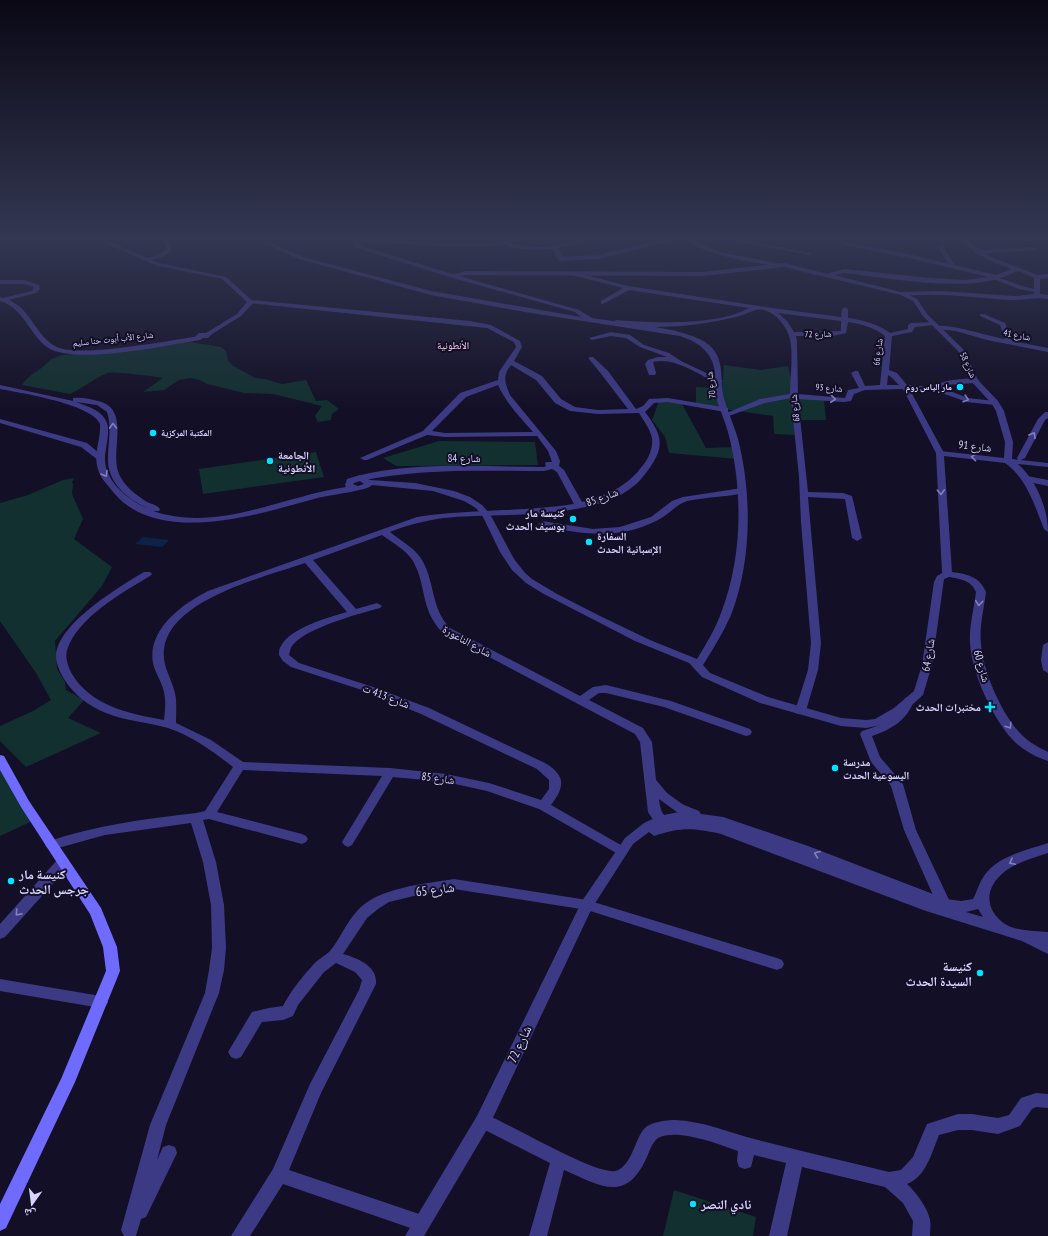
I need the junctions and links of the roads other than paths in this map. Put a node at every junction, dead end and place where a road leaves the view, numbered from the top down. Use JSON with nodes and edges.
{"nodes":[{"id":1,"x":23,"y":295,"type":"edge"},
{"id":2,"x":243,"y":295,"type":"edge"},
{"id":3,"x":440,"y":295,"type":"edge"},
{"id":4,"x":519,"y":295,"type":"edge"},
{"id":5,"x":616,"y":295,"type":"edge"},
{"id":6,"x":673,"y":295,"type":"edge"},
{"id":7,"x":904,"y":295,"type":"edge"},
{"id":8,"x":955,"y":295,"type":"edge"},
{"id":9,"x":1034,"y":295,"type":"edge"},
{"id":10,"x":1,"y":300,"type":"edge"},
{"id":11,"x":251,"y":302,"type":"junction"},
{"id":12,"x":603,"y":302,"type":"dead end"},
{"id":13,"x":755,"y":307,"type":"junction"},
{"id":14,"x":769,"y":309,"type":"junction"},
{"id":15,"x":845,"y":309,"type":"dead end"},
{"id":16,"x":982,"y":315,"type":"dead end"},
{"id":17,"x":590,"y":320,"type":"junction"},
{"id":18,"x":845,"y":320,"type":"junction"},
{"id":19,"x":935,"y":325,"type":"junction"},
{"id":20,"x":792,"y":334,"type":"junction"},
{"id":21,"x":506,"y":335,"type":"junction"},
{"id":22,"x":889,"y":336,"type":"junction"},
{"id":23,"x":592,"y":338,"type":"dead end"},
{"id":24,"x":1009,"y":342,"type":"junction"},
{"id":25,"x":512,"y":349,"type":"junction"},
{"id":26,"x":1048,"y":350,"type":"edge"},
{"id":27,"x":591,"y":358,"type":"dead end"},
{"id":28,"x":510,"y":362,"type":"junction"},
{"id":29,"x":678,"y":362,"type":"junction"},
{"id":30,"x":885,"y":371,"type":"junction"},
{"id":31,"x":652,"y":373,"type":"dead end"},
{"id":32,"x":855,"y":373,"type":"dead end"},
{"id":33,"x":719,"y":381,"type":"junction"},
{"id":34,"x":975,"y":381,"type":"junction"},
{"id":35,"x":500,"y":382,"type":"junction"},
{"id":36,"x":0,"y":386,"type":"edge"},
{"id":37,"x":905,"y":387,"type":"junction"},
{"id":38,"x":863,"y":388,"type":"junction"},
{"id":39,"x":884,"y":388,"type":"junction"},
{"id":40,"x":937,"y":389,"type":"junction"},
{"id":41,"x":794,"y":395,"type":"junction"},
{"id":42,"x":995,"y":403,"type":"junction"},
{"id":43,"x":637,"y":410,"type":"junction"},
{"id":44,"x":725,"y":413,"type":"junction"},
{"id":45,"x":1048,"y":415,"type":"edge"},
{"id":46,"x":0,"y":421,"type":"edge"},
{"id":47,"x":426,"y":432,"type":"junction"},
{"id":48,"x":539,"y":434,"type":"junction"},
{"id":49,"x":1009,"y":442,"type":"junction"},
{"id":50,"x":102,"y":443,"type":"junction"},
{"id":51,"x":84,"y":445,"type":"junction"},
{"id":52,"x":940,"y":453,"type":"junction"},
{"id":53,"x":101,"y":458,"type":"junction"},
{"id":54,"x":364,"y":458,"type":"dead end"},
{"id":55,"x":1008,"y":461,"type":"junction"},
{"id":56,"x":1021,"y":463,"type":"junction"},
{"id":57,"x":552,"y":464,"type":"junction"},
{"id":58,"x":1048,"y":464,"type":"edge"},
{"id":59,"x":1027,"y":479,"type":"junction"},
{"id":60,"x":365,"y":482,"type":"junction"},
{"id":61,"x":1048,"y":483,"type":"edge"},
{"id":62,"x":351,"y":486,"type":"junction"},
{"id":63,"x":742,"y":491,"type":"junction"},
{"id":64,"x":804,"y":494,"type":"junction"},
{"id":65,"x":136,"y":499,"type":"junction"},
{"id":66,"x":127,"y":502,"type":"junction"},
{"id":67,"x":579,"y":504,"type":"junction"},
{"id":68,"x":484,"y":512,"type":"junction"},
{"id":69,"x":542,"y":524,"type":"dead end"},
{"id":70,"x":1048,"y":529,"type":"edge"},
{"id":71,"x":384,"y":532,"type":"junction"},
{"id":72,"x":856,"y":538,"type":"dead end"},
{"id":73,"x":307,"y":558,"type":"junction"},
{"id":74,"x":147,"y":574,"type":"dead end"},
{"id":75,"x":947,"y":574,"type":"junction"},
{"id":76,"x":377,"y":606,"type":"dead end"},
{"id":77,"x":354,"y":613,"type":"junction"},
{"id":78,"x":1048,"y":645,"type":"edge"},
{"id":79,"x":698,"y":665,"type":"junction"},
{"id":80,"x":1048,"y":670,"type":"edge"},
{"id":81,"x":582,"y":700,"type":"junction"},
{"id":82,"x":909,"y":701,"type":"junction"},
{"id":83,"x":801,"y":711,"type":"junction"},
{"id":84,"x":170,"y":725,"type":"junction"},
{"id":85,"x":746,"y":732,"type":"dead end"},
{"id":86,"x":1048,"y":757,"type":"edge"},
{"id":87,"x":0,"y":759,"type":"edge"},
{"id":88,"x":240,"y":766,"type":"junction"},
{"id":89,"x":390,"y":772,"type":"junction"},
{"id":90,"x":651,"y":782,"type":"junction"},
{"id":91,"x":543,"y":806,"type":"junction"},
{"id":92,"x":678,"y":808,"type":"junction"},
{"id":93,"x":656,"y":812,"type":"junction"},
{"id":94,"x":209,"y":814,"type":"junction"},
{"id":95,"x":196,"y":818,"type":"junction"},
{"id":96,"x":674,"y":825,"type":"junction"},
{"id":97,"x":302,"y":839,"type":"dead end"},
{"id":98,"x":348,"y":842,"type":"dead end"},
{"id":99,"x":51,"y":845,"type":"junction"},
{"id":100,"x":1048,"y":848,"type":"edge"},
{"id":101,"x":624,"y":849,"type":"junction"},
{"id":102,"x":63,"y":863,"type":"junction"},
{"id":103,"x":982,"y":896,"type":"junction"},
{"id":104,"x":587,"y":905,"type":"junction"},
{"id":105,"x":944,"y":907,"type":"junction"},
{"id":106,"x":1006,"y":930,"type":"junction"},
{"id":107,"x":0,"y":933,"type":"edge"},
{"id":108,"x":1022,"y":935,"type":"junction"},
{"id":109,"x":1048,"y":938,"type":"edge"},
{"id":110,"x":1048,"y":948,"type":"edge"},
{"id":111,"x":334,"y":956,"type":"junction"},
{"id":112,"x":776,"y":964,"type":"dead end"},
{"id":113,"x":0,"y":985,"type":"edge"},
{"id":114,"x":101,"y":1002,"type":"junction"},
{"id":115,"x":236,"y":1052,"type":"dead end"},
{"id":116,"x":1048,"y":1101,"type":"edge"},
{"id":117,"x":483,"y":1121,"type":"junction"},
{"id":118,"x":169,"y":1153,"type":"dead end"},
{"id":119,"x":796,"y":1157,"type":"junction"},
{"id":120,"x":559,"y":1159,"type":"junction"},
{"id":121,"x":279,"y":1175,"type":"junction"},
{"id":122,"x":889,"y":1180,"type":"junction"},
{"id":123,"x":0,"y":1222,"type":"edge"},
{"id":124,"x":418,"y":1230,"type":"edge"},
{"id":125,"x":129,"y":1233,"type":"edge"},
{"id":126,"x":240,"y":1236,"type":"edge"},
{"id":127,"x":538,"y":1236,"type":"edge"},
{"id":128,"x":778,"y":1236,"type":"edge"},
{"id":129,"x":921,"y":1236,"type":"edge"}],
"edges":[{"from":1,"to":10,"type":"street"},
{"from":2,"to":11,"type":"street"},
{"from":3,"to":17,"type":"street","name":"شارع 70"},
{"from":4,"to":17,"type":"street"},
{"from":5,"to":12,"type":"street"},
{"from":6,"to":13,"type":"street"},
{"from":7,"to":19,"type":"street","name":"شارع 58"},
{"from":8,"to":9,"type":"street"},
{"from":10,"to":11,"type":"street","name":"شارع الأب أبوت حنا سليم"},
{"from":11,"to":21,"type":"street"},
{"from":13,"to":14,"type":"street"},
{"from":13,"to":17,"type":"street"},
{"from":14,"to":18,"type":"street"},
{"from":14,"to":20,"type":"street"},
{"from":15,"to":18,"type":"street","name":"شارع 72"},
{"from":16,"to":24,"type":"street"},
{"from":17,"to":33,"type":"street","name":"شارع 70"},
{"from":18,"to":20,"type":"street","name":"شارع 72"},
{"from":18,"to":22,"type":"street"},
{"from":19,"to":22,"type":"street"},
{"from":19,"to":24,"type":"street","name":"شارع 41"},
{"from":19,"to":34,"type":"street","name":"شارع 58"},
{"from":20,"to":41,"type":"street","name":"شارع 68"},
{"from":21,"to":25,"type":"street"},
{"from":21,"to":25,"type":"street"},
{"from":22,"to":30,"type":"street","name":"شارع 66"},
{"from":23,"to":29,"type":"street"},
{"from":24,"to":26,"type":"street","name":"شارع 41"},
{"from":25,"to":28,"type":"street"},
{"from":27,"to":43,"type":"street"},
{"from":28,"to":35,"type":"street"},
{"from":28,"to":43,"type":"street"},
{"from":29,"to":31,"type":"street"},
{"from":29,"to":33,"type":"street"},
{"from":30,"to":37,"type":"street","name":"شارع 66"},
{"from":30,"to":39,"type":"street","name":"شارع 66"},
{"from":32,"to":38,"type":"street"},
{"from":33,"to":44,"type":"street","name":"شارع 70"},
{"from":34,"to":40,"type":"street"},
{"from":34,"to":42,"type":"street","name":"شارع 58"},
{"from":35,"to":47,"type":"street"},
{"from":35,"to":48,"type":"street"},
{"from":36,"to":50,"type":"street"},
{"from":65,"to":36,"type":"street","one_way":true},
{"from":37,"to":39,"type":"street"},
{"from":37,"to":40,"type":"street"},
{"from":37,"to":52,"type":"street"},
{"from":38,"to":39,"type":"street"},
{"from":41,"to":38,"type":"street","name":"شارع 93","one_way":true},
{"from":40,"to":42,"type":"street","one_way":true},
{"from":41,"to":44,"type":"street","name":"شارع 93"},
{"from":41,"to":64,"type":"street","name":"شارع 68"},
{"from":42,"to":49,"type":"street","name":"شارع 58"},
{"from":43,"to":44,"type":"street"},
{"from":43,"to":67,"type":"street","name":"شارع 85"},
{"from":44,"to":63,"type":"street","name":"شارع 70"},
{"from":56,"to":45,"type":"street","one_way":true},
{"from":46,"to":51,"type":"street"},
{"from":47,"to":48,"type":"street"},
{"from":47,"to":54,"type":"street"},
{"from":48,"to":57,"type":"street"},
{"from":49,"to":55,"type":"street","name":"شارع 58"},
{"from":49,"to":56,"type":"street","name":"شارع 58"},
{"from":50,"to":51,"type":"street"},
{"from":50,"to":53,"type":"street"},
{"from":51,"to":53,"type":"street"},
{"from":55,"to":52,"type":"street","name":"شارع 91","one_way":true},
{"from":52,"to":75,"type":"street","one_way":true},
{"from":53,"to":66,"type":"street","one_way":true},
{"from":55,"to":56,"type":"street","name":"شارع 58"},
{"from":56,"to":58,"type":"street"},
{"from":56,"to":59,"type":"street","name":"شارع 58"},
{"from":57,"to":60,"type":"street","name":"شارع 84"},
{"from":57,"to":67,"type":"street"},
{"from":59,"to":61,"type":"street"},
{"from":59,"to":70,"type":"street","name":"شارع 58"},
{"from":60,"to":62,"type":"street","name":"شارع 84"},
{"from":60,"to":68,"type":"street"},
{"from":62,"to":65,"type":"street"},
{"from":62,"to":66,"type":"street"},
{"from":63,"to":69,"type":"street"},
{"from":63,"to":79,"type":"street","name":"شارع 70"},
{"from":64,"to":72,"type":"street"},
{"from":64,"to":83,"type":"street","name":"شارع 68"},
{"from":65,"to":66,"type":"street"},
{"from":67,"to":68,"type":"street","name":"شارع 85"},
{"from":68,"to":71,"type":"street"},
{"from":68,"to":79,"type":"street","name":"شارع 64"},
{"from":71,"to":73,"type":"street"},
{"from":71,"to":81,"type":"street","name":"شارع الناعورة"},
{"from":73,"to":77,"type":"street"},
{"from":73,"to":84,"type":"street"},
{"from":74,"to":84,"type":"street"},
{"from":75,"to":82,"type":"street","name":"شارع 64"},
{"from":75,"to":86,"type":"street","name":"شارع 60","one_way":true},
{"from":76,"to":77,"type":"street","name":"شارع 413 ت"},
{"from":77,"to":91,"type":"street","name":"شارع 413 ت"},
{"from":78,"to":80,"type":"street"},
{"from":79,"to":83,"type":"street","name":"شارع 64"},
{"from":81,"to":85,"type":"street"},
{"from":81,"to":90,"type":"street","name":"شارع الناعورة"},
{"from":82,"to":83,"type":"street","name":"شارع 64"},
{"from":82,"to":105,"type":"street"},
{"from":84,"to":88,"type":"street"},
{"from":87,"to":99,"type":"main road"},
{"from":88,"to":89,"type":"street","name":"شارع 85"},
{"from":88,"to":94,"type":"street"},
{"from":89,"to":91,"type":"street","name":"شارع 85"},
{"from":89,"to":98,"type":"street"},
{"from":90,"to":92,"type":"street"},
{"from":90,"to":93,"type":"street","name":"شارع الناعورة"},
{"from":91,"to":101,"type":"street","name":"شارع 85"},
{"from":92,"to":93,"type":"street"},
{"from":92,"to":93,"type":"street"},
{"from":92,"to":96,"type":"street"},
{"from":105,"to":92,"type":"street","one_way":true},
{"from":93,"to":96,"type":"street"},
{"from":93,"to":101,"type":"street","name":"شارع 72"},
{"from":94,"to":95,"type":"street"},
{"from":94,"to":97,"type":"street"},
{"from":95,"to":99,"type":"street"},
{"from":95,"to":125,"type":"street"},
{"from":96,"to":101,"type":"street"},
{"from":96,"to":105,"type":"street"},
{"from":99,"to":102,"type":"main road"},
{"from":100,"to":103,"type":"street","one_way":true},
{"from":101,"to":104,"type":"street","name":"شارع 72"},
{"from":102,"to":107,"type":"street","one_way":true},
{"from":102,"to":114,"type":"main road"},
{"from":103,"to":105,"type":"street"},
{"from":103,"to":106,"type":"street"},
{"from":104,"to":111,"type":"street","name":"شارع 65"},
{"from":104,"to":112,"type":"street","name":"شارع 65"},
{"from":104,"to":117,"type":"street","name":"شارع 72"},
{"from":105,"to":106,"type":"street"},
{"from":106,"to":108,"type":"street"},
{"from":108,"to":109,"type":"street"},
{"from":108,"to":110,"type":"street"},
{"from":111,"to":115,"type":"street","name":"شارع 65"},
{"from":111,"to":121,"type":"street"},
{"from":113,"to":114,"type":"street"},
{"from":114,"to":123,"type":"main road"},
{"from":116,"to":122,"type":"street"},
{"from":117,"to":120,"type":"street"},
{"from":117,"to":124,"type":"street","name":"شارع 72"},
{"from":118,"to":125,"type":"street"},
{"from":119,"to":120,"type":"street"},
{"from":119,"to":122,"type":"street"},
{"from":119,"to":128,"type":"street"},
{"from":120,"to":127,"type":"street"},
{"from":121,"to":124,"type":"street"},
{"from":121,"to":126,"type":"street"},
{"from":122,"to":129,"type":"street"}]}
